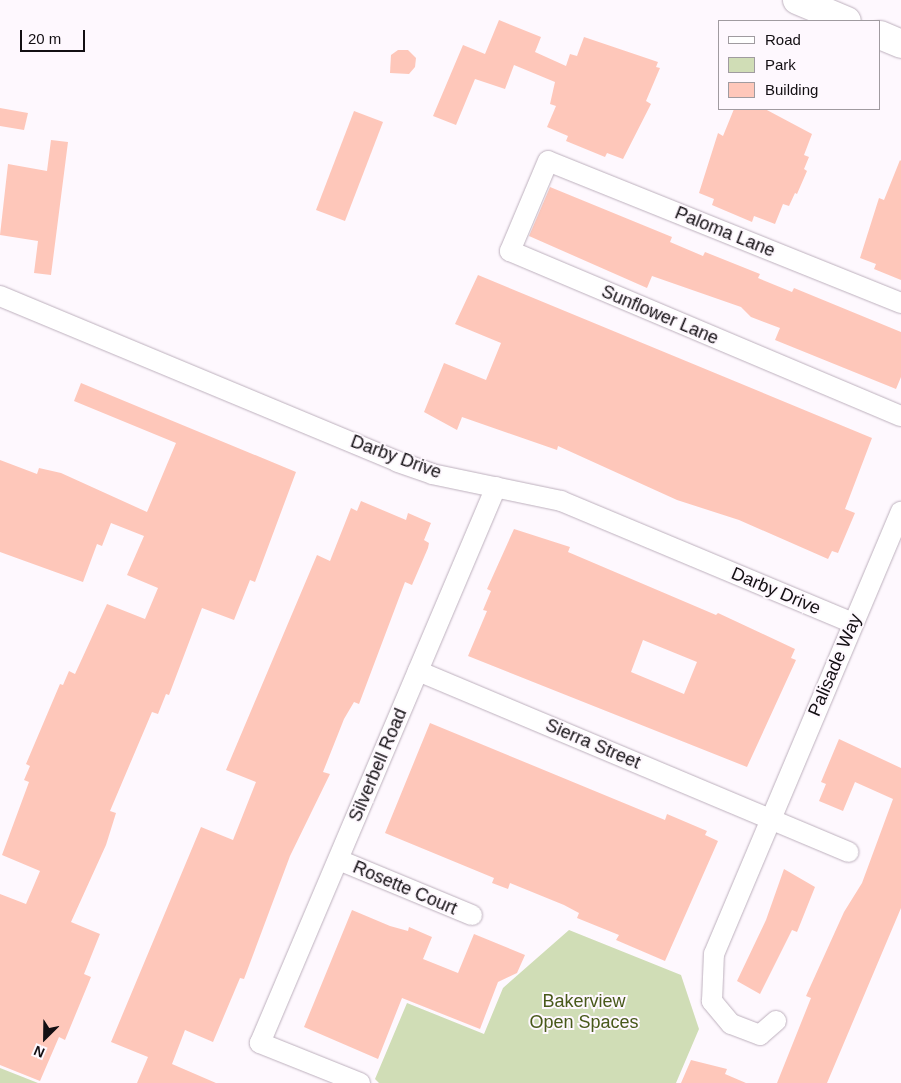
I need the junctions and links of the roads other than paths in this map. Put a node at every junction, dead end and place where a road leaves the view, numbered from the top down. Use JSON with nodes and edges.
{"nodes":[{"id":1,"x":797,"y":0,"type":"edge"},
{"id":2,"x":845,"y":20,"type":"edge"},
{"id":3,"x":881,"y":35,"type":"edge"},
{"id":4,"x":901,"y":44,"type":"edge"},
{"id":5,"x":548,"y":161,"type":"joint"},
{"id":6,"x":0,"y":296,"type":"edge"},
{"id":7,"x":901,"y":303,"type":"edge"},
{"id":8,"x":901,"y":416,"type":"edge"},
{"id":9,"x":496,"y":487,"type":"junction"},
{"id":10,"x":901,"y":512,"type":"edge"},
{"id":11,"x":853,"y":623,"type":"junction"},
{"id":12,"x":418,"y":671,"type":"junction"},
{"id":13,"x":768,"y":818,"type":"junction"},
{"id":14,"x":849,"y":852,"type":"dead end"},
{"id":15,"x":339,"y":860,"type":"junction"},
{"id":16,"x":472,"y":915,"type":"dead end"},
{"id":17,"x":776,"y":1021,"type":"dead end"},
{"id":18,"x":360,"y":1083,"type":"edge"}],
"edges":[{"from":1,"to":2,"type":"main road"},
{"from":3,"to":4,"type":"main road"},
{"from":5,"to":7,"type":"street","name":"Paloma Lane"},
{"from":5,"to":8,"type":"street","name":"Sunflower Lane"},
{"from":6,"to":9,"type":"street","name":"Darby Drive"},
{"from":9,"to":11,"type":"street","name":"Darby Drive"},
{"from":9,"to":12,"type":"street","name":"Silverbell Road"},
{"from":10,"to":11,"type":"street","name":"Palisade Way"},
{"from":11,"to":13,"type":"street","name":"Palisade Way"},
{"from":12,"to":13,"type":"street","name":"Sierra Street"},
{"from":12,"to":15,"type":"street","name":"Silverbell Road"},
{"from":13,"to":14,"type":"street"},
{"from":13,"to":17,"type":"street","name":"Palisade Way"},
{"from":15,"to":16,"type":"street","name":"Rosette Court"},
{"from":15,"to":18,"type":"street","name":"Silverbell Road"}]}
